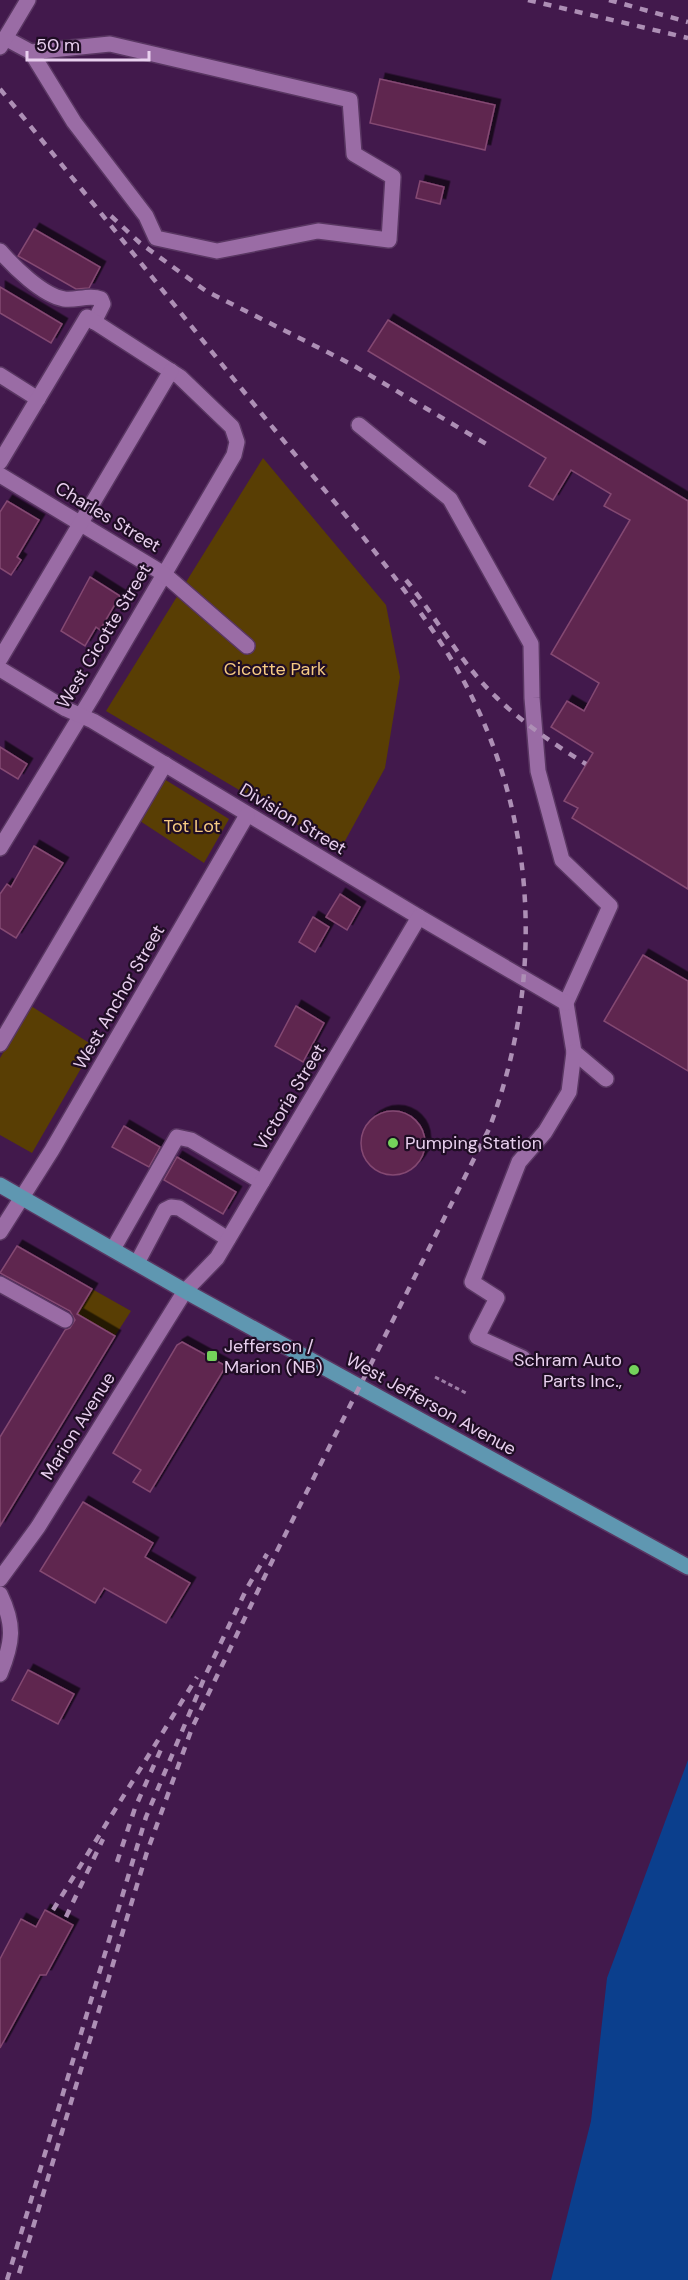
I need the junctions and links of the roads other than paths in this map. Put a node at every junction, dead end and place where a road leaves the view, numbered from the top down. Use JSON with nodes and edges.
{"nodes":[{"id":1,"x":28,"y":0,"type":"edge"},
{"id":2,"x":3,"y":43,"type":"edge"},
{"id":3,"x":31,"y":52,"type":"junction"},
{"id":4,"x":0,"y":251,"type":"edge"},
{"id":5,"x":91,"y":320,"type":"junction"},
{"id":6,"x":171,"y":371,"type":"junction"},
{"id":7,"x":0,"y":375,"type":"edge"},
{"id":8,"x":38,"y":399,"type":"junction"},
{"id":9,"x":359,"y":425,"type":"dead end"},
{"id":10,"x":0,"y":462,"type":"edge"},
{"id":11,"x":0,"y":475,"type":"edge"},
{"id":12,"x":81,"y":524,"type":"junction"},
{"id":13,"x":164,"y":574,"type":"junction"},
{"id":14,"x":247,"y":646,"type":"dead end"},
{"id":15,"x":0,"y":659,"type":"edge"},
{"id":16,"x":0,"y":669,"type":"edge"},
{"id":17,"x":80,"y":716,"type":"junction"},
{"id":18,"x":165,"y":764,"type":"junction"},
{"id":19,"x":248,"y":815,"type":"junction"},
{"id":20,"x":0,"y":848,"type":"edge"},
{"id":21,"x":419,"y":917,"type":"junction"},
{"id":22,"x":566,"y":1003,"type":"junction"},
{"id":23,"x":0,"y":1044,"type":"edge"},
{"id":24,"x":574,"y":1052,"type":"junction"},
{"id":25,"x":606,"y":1079,"type":"dead end"},
{"id":26,"x":262,"y":1182,"type":"junction"},
{"id":27,"x":0,"y":1185,"type":"edge"},
{"id":28,"x":22,"y":1197,"type":"junction"},
{"id":29,"x":0,"y":1232,"type":"edge"},
{"id":30,"x":228,"y":1239,"type":"junction"},
{"id":31,"x":113,"y":1249,"type":"junction"},
{"id":32,"x":137,"y":1263,"type":"junction"},
{"id":33,"x":0,"y":1284,"type":"edge"},
{"id":34,"x":185,"y":1291,"type":"junction"},
{"id":35,"x":65,"y":1320,"type":"dead end"},
{"id":36,"x":523,"y":1358,"type":"dead end"},
{"id":37,"x":688,"y":1567,"type":"edge"},
{"id":38,"x":0,"y":1579,"type":"edge"},
{"id":39,"x":0,"y":1594,"type":"edge"},
{"id":40,"x":0,"y":1674,"type":"edge"}],
"edges":[{"from":1,"to":2,"type":"street"},
{"from":2,"to":3,"type":"street"},
{"from":3,"to":3,"type":"street"},
{"from":4,"to":5,"type":"street"},
{"from":5,"to":6,"type":"street"},
{"from":5,"to":8,"type":"street"},
{"from":6,"to":12,"type":"street"},
{"from":6,"to":13,"type":"street","name":"West Cicotte Street"},
{"from":7,"to":8,"type":"street"},
{"from":8,"to":10,"type":"street"},
{"from":9,"to":22,"type":"street"},
{"from":11,"to":12,"type":"street","name":"Charles Street"},
{"from":12,"to":13,"type":"street","name":"Charles Street"},
{"from":12,"to":15,"type":"street"},
{"from":13,"to":14,"type":"street","name":"Charles Street"},
{"from":13,"to":17,"type":"street","name":"West Cicotte Street"},
{"from":16,"to":17,"type":"street","name":"Division Street"},
{"from":17,"to":18,"type":"street","name":"Division Street"},
{"from":17,"to":20,"type":"street","name":"West Cicotte Street"},
{"from":18,"to":19,"type":"street","name":"Division Street"},
{"from":18,"to":23,"type":"street"},
{"from":19,"to":21,"type":"street","name":"Division Street"},
{"from":19,"to":28,"type":"street","name":"West Anchor Street"},
{"from":21,"to":22,"type":"street","name":"Division Street"},
{"from":21,"to":26,"type":"street","name":"Victoria Street"},
{"from":22,"to":24,"type":"street"},
{"from":24,"to":25,"type":"street"},
{"from":24,"to":36,"type":"street"},
{"from":26,"to":30,"type":"street","name":"Victoria Street"},
{"from":26,"to":31,"type":"street"},
{"from":27,"to":28,"type":"main road","name":"West Jefferson Avenue"},
{"from":28,"to":29,"type":"street","name":"West Anchor Street"},
{"from":28,"to":31,"type":"main road","name":"West Jefferson Avenue"},
{"from":30,"to":32,"type":"street"},
{"from":30,"to":34,"type":"street","name":"Victoria Street"},
{"from":31,"to":32,"type":"main road","name":"West Jefferson Avenue"},
{"from":32,"to":34,"type":"main road","name":"West Jefferson Avenue"},
{"from":33,"to":35,"type":"street"},
{"from":34,"to":37,"type":"main road","name":"West Jefferson Avenue"},
{"from":34,"to":38,"type":"street","name":"Marion Avenue"},
{"from":39,"to":40,"type":"street"}]}
